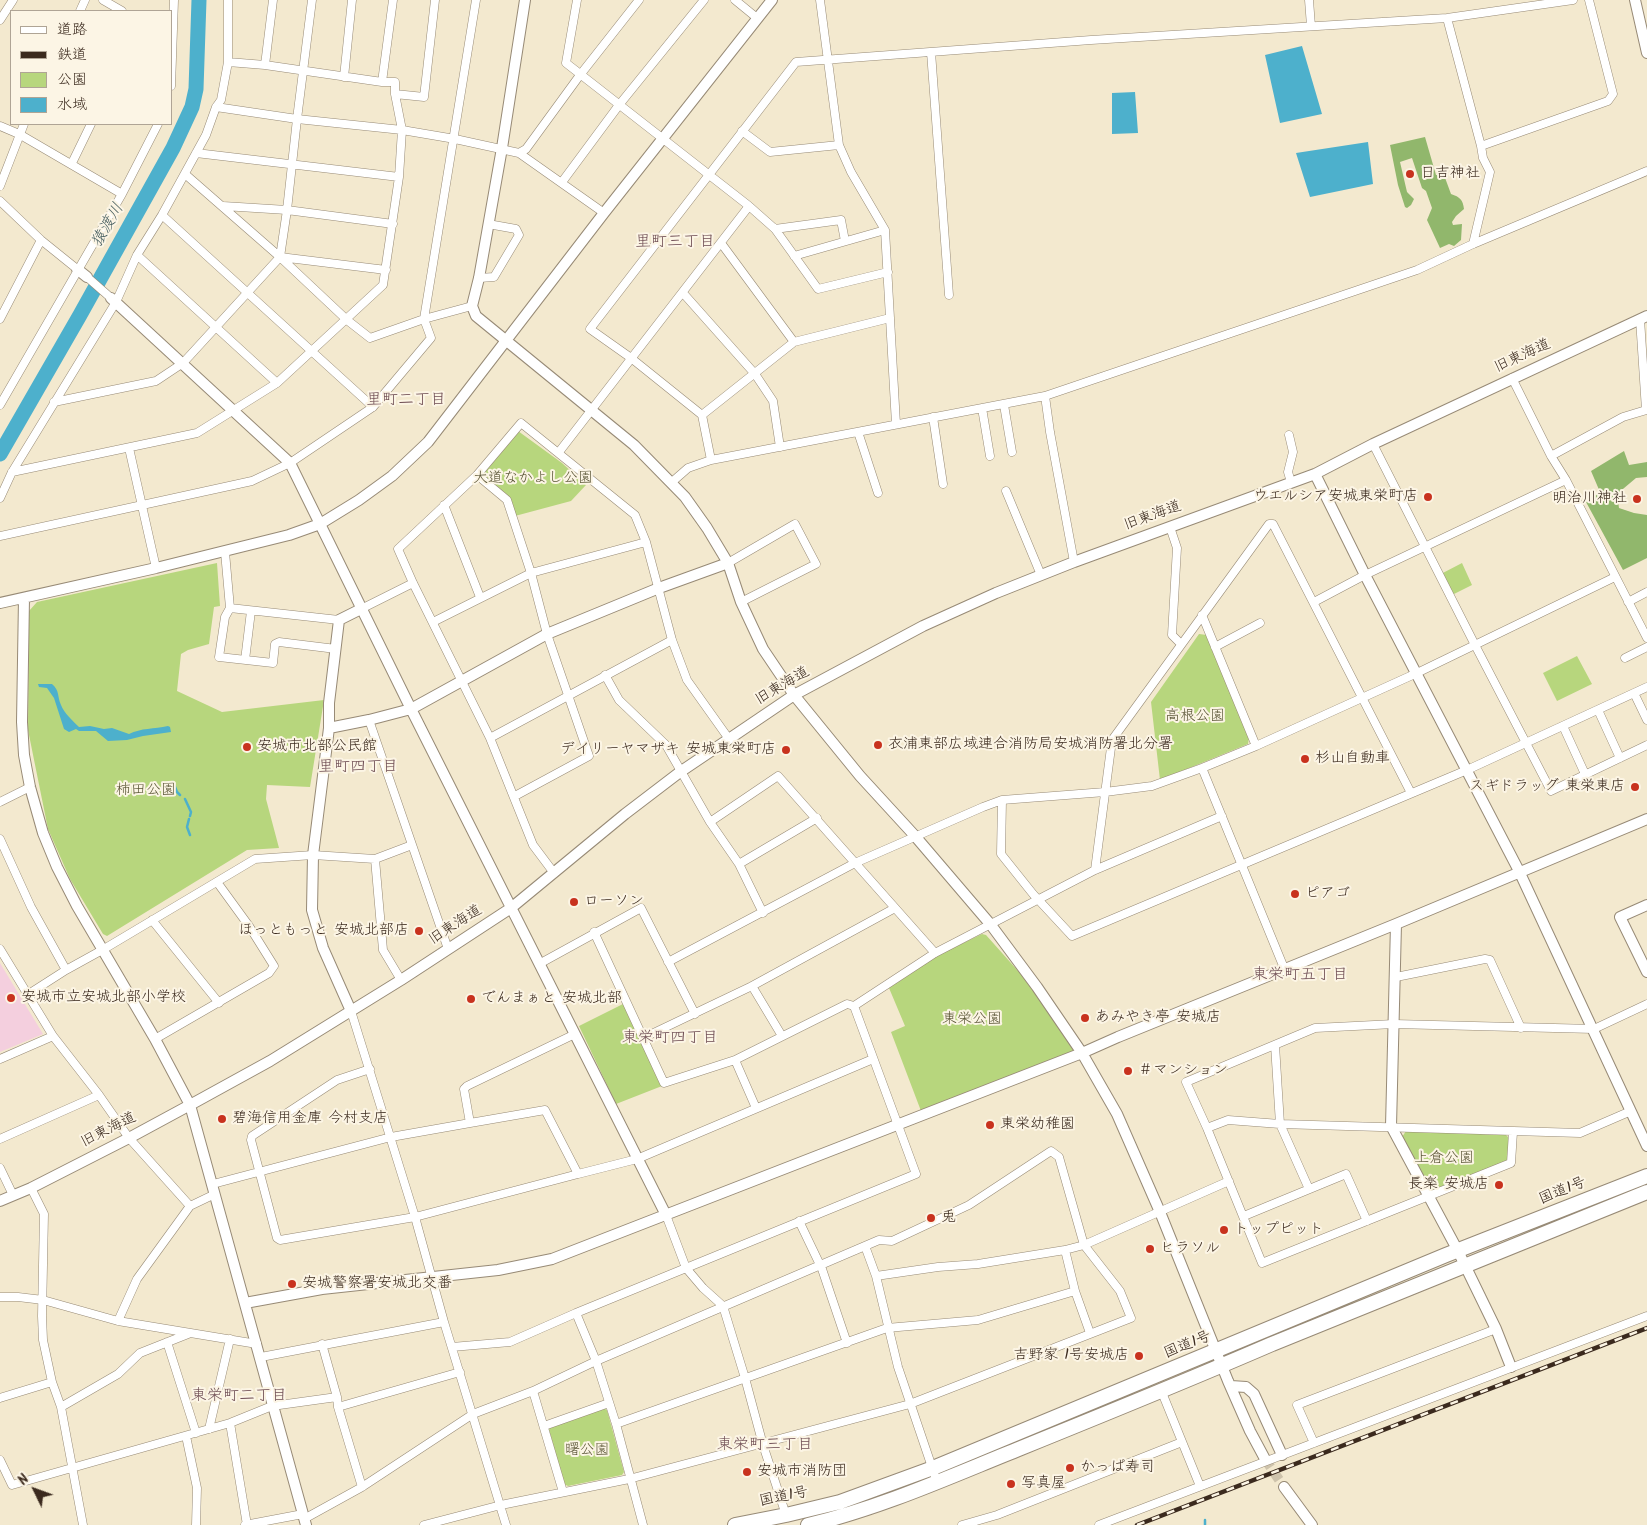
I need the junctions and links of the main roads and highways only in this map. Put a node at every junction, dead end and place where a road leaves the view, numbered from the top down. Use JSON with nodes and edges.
{"nodes":[{"id":1,"x":1647,"y":1176,"type":"edge"},
{"id":2,"x":1647,"y":1192,"type":"edge"},
{"id":3,"x":735,"y":1525,"type":"edge"},
{"id":4,"x":808,"y":1525,"type":"edge"}],
"edges":[{"from":1,"to":3,"type":"highway","name":"国道1号"},
{"from":2,"to":4,"type":"highway","name":"国道1号"}]}
